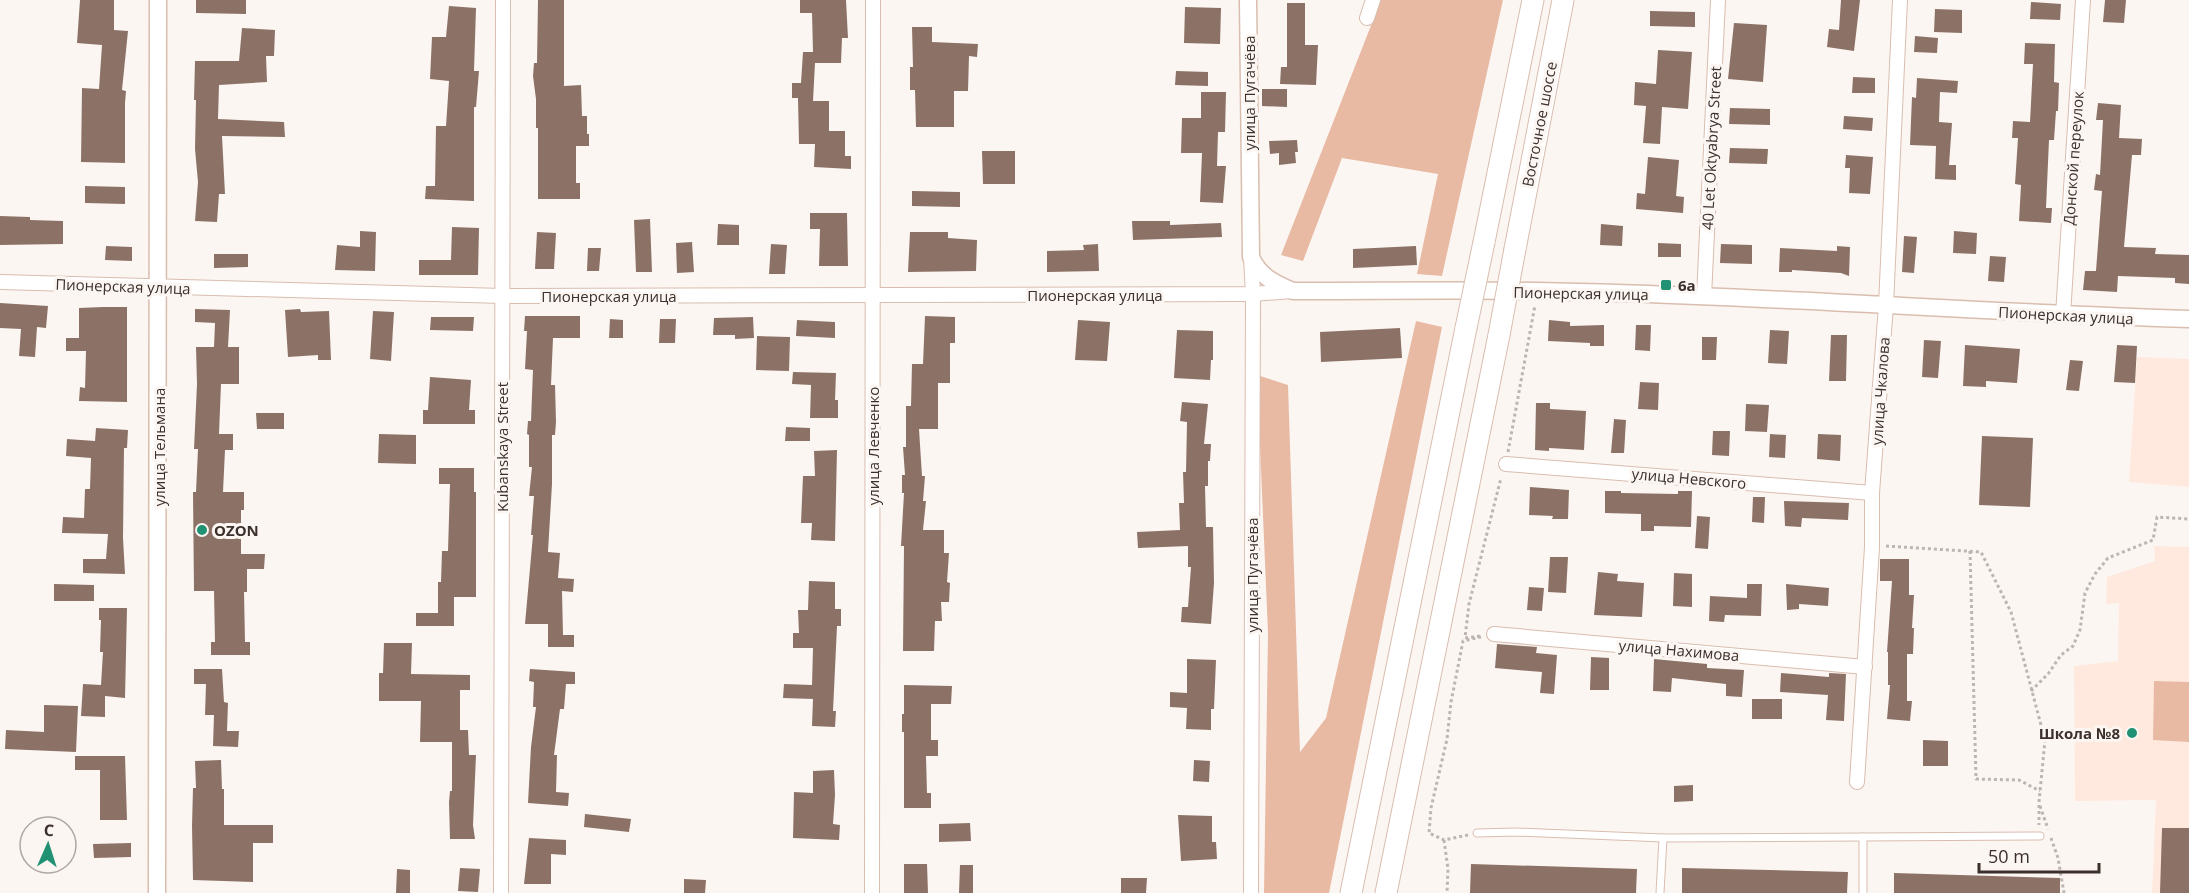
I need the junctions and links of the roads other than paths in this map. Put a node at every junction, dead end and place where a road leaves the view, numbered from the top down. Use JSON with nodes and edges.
{"nodes":[{"id":1,"x":158,"y":0,"type":"edge"},
{"id":2,"x":503,"y":0,"type":"edge"},
{"id":3,"x":873,"y":0,"type":"edge"},
{"id":4,"x":1248,"y":0,"type":"edge"},
{"id":5,"x":1373,"y":0,"type":"edge"},
{"id":6,"x":1533,"y":0,"type":"edge"},
{"id":7,"x":1563,"y":0,"type":"edge"},
{"id":8,"x":1718,"y":0,"type":"edge"},
{"id":9,"x":1900,"y":0,"type":"edge"},
{"id":10,"x":2083,"y":0,"type":"edge"},
{"id":11,"x":1366,"y":18,"type":"dead end"},
{"id":12,"x":1251,"y":257,"type":"junction"},
{"id":13,"x":0,"y":282,"type":"edge"},
{"id":14,"x":159,"y":287,"type":"junction"},
{"id":15,"x":1293,"y":291,"type":"junction"},
{"id":16,"x":1253,"y":294,"type":"junction"},
{"id":17,"x":503,"y":296,"type":"junction"},
{"id":18,"x":873,"y":296,"type":"junction"},
{"id":19,"x":1704,"y":297,"type":"junction"},
{"id":20,"x":1886,"y":305,"type":"junction"},
{"id":21,"x":2063,"y":315,"type":"junction"},
{"id":22,"x":2189,"y":319,"type":"edge"},
{"id":23,"x":1506,"y":464,"type":"road end"},
{"id":24,"x":1872,"y":493,"type":"junction"},
{"id":25,"x":1494,"y":634,"type":"road end"},
{"id":26,"x":1865,"y":667,"type":"junction"},
{"id":27,"x":1857,"y":782,"type":"dead end"},
{"id":28,"x":1477,"y":833,"type":"road end"},
{"id":29,"x":2040,"y":836,"type":"road end"},
{"id":30,"x":1863,"y":837,"type":"junction"},
{"id":31,"x":1663,"y":838,"type":"junction"},
{"id":32,"x":157,"y":893,"type":"edge"},
{"id":33,"x":501,"y":893,"type":"edge"},
{"id":34,"x":872,"y":893,"type":"edge"},
{"id":35,"x":1251,"y":893,"type":"edge"},
{"id":36,"x":1352,"y":893,"type":"edge"},
{"id":37,"x":1384,"y":893,"type":"edge"},
{"id":38,"x":1660,"y":893,"type":"edge"},
{"id":39,"x":1863,"y":893,"type":"edge"}],
"edges":[{"from":1,"to":14,"type":"street","name":"улица Тельмана"},
{"from":2,"to":17,"type":"street","name":"Kubanskaya Street"},
{"from":3,"to":18,"type":"street","name":"улица Левченко"},
{"from":4,"to":12,"type":"street","name":"улица Пугачёва"},
{"from":5,"to":11,"type":"street"},
{"from":6,"to":36,"type":"highway","name":"Восточное шоссе","bridge":true},
{"from":7,"to":37,"type":"highway","name":"Восточное шоссе","bridge":true},
{"from":8,"to":19,"type":"street","name":"40 Let Oktyabrya Street"},
{"from":9,"to":20,"type":"street","name":"улица Чкалова"},
{"from":10,"to":21,"type":"street","name":"Донской переулок"},
{"from":12,"to":15,"type":"street"},
{"from":12,"to":16,"type":"street","name":"улица Пугачёва"},
{"from":13,"to":14,"type":"street","name":"Пионерская улица"},
{"from":14,"to":17,"type":"street","name":"Пионерская улица"},
{"from":14,"to":32,"type":"street","name":"улица Тельмана"},
{"from":15,"to":16,"type":"street","name":"Пионерская улица"},
{"from":15,"to":19,"type":"street","name":"Пионерская улица"},
{"from":16,"to":18,"type":"street","name":"Пионерская улица"},
{"from":16,"to":35,"type":"street","name":"улица Пугачёва"},
{"from":17,"to":18,"type":"street","name":"Пионерская улица"},
{"from":17,"to":33,"type":"street","name":"Kubanskaya Street"},
{"from":18,"to":34,"type":"street","name":"улица Левченко"},
{"from":19,"to":20,"type":"street","name":"Пионерская улица"},
{"from":20,"to":21,"type":"street","name":"Пионерская улица"},
{"from":20,"to":24,"type":"street","name":"улица Чкалова"},
{"from":21,"to":22,"type":"street","name":"Пионерская улица"},
{"from":23,"to":24,"type":"street","name":"улица Невского"},
{"from":24,"to":26,"type":"street","name":"улица Чкалова"},
{"from":25,"to":26,"type":"street","name":"улица Нахимова"},
{"from":26,"to":27,"type":"street","name":"улица Чкалова"},
{"from":28,"to":31,"type":"lane"},
{"from":29,"to":30,"type":"lane"},
{"from":30,"to":31,"type":"lane"},
{"from":30,"to":39,"type":"lane"},
{"from":31,"to":38,"type":"lane"},
{"from":36,"to":37,"type":"highway"}]}
